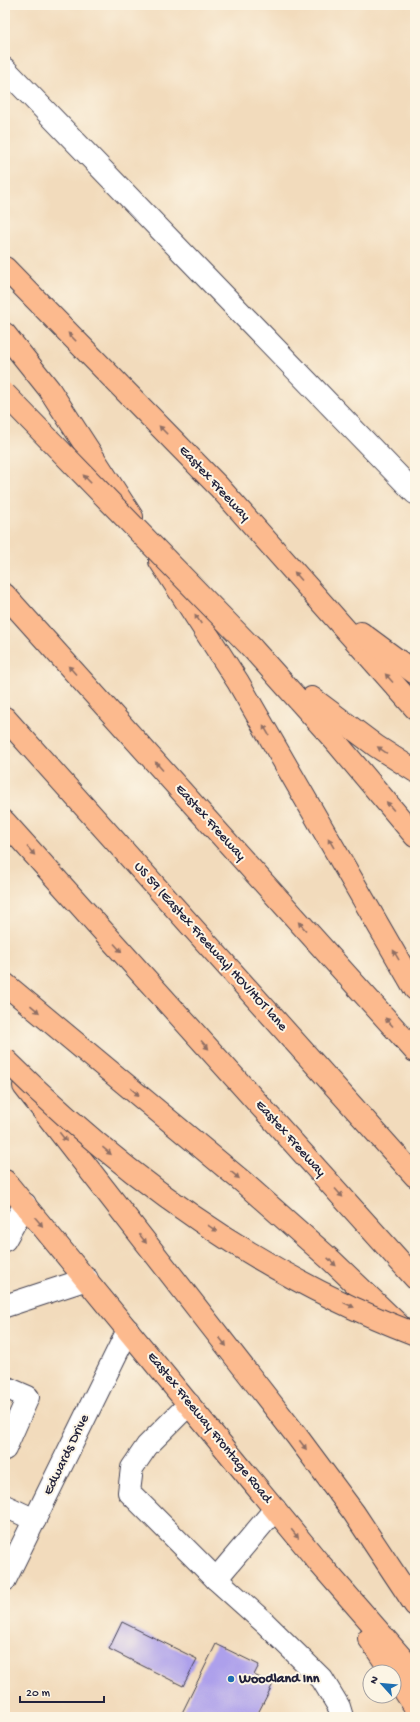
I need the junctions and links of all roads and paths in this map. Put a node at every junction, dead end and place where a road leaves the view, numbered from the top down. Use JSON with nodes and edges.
{"nodes":[{"id":1,"x":5,"y":69,"type":"edge"},
{"id":2,"x":5,"y":268,"type":"edge"},
{"id":3,"x":5,"y":334,"type":"edge"},
{"id":4,"x":5,"y":394,"type":"edge"},
{"id":5,"x":415,"y":493,"type":"edge"},
{"id":6,"x":5,"y":595,"type":"edge"},
{"id":7,"x":324,"y":606,"type":"junction"},
{"id":8,"x":251,"y":647,"type":"junction"},
{"id":9,"x":415,"y":673,"type":"edge"},
{"id":10,"x":415,"y":708,"type":"edge"},
{"id":11,"x":5,"y":718,"type":"edge"},
{"id":12,"x":415,"y":770,"type":"edge"},
{"id":13,"x":5,"y":822,"type":"edge"},
{"id":14,"x":415,"y":836,"type":"edge"},
{"id":15,"x":5,"y":984,"type":"edge"},
{"id":16,"x":415,"y":989,"type":"edge"},
{"id":17,"x":415,"y":1051,"type":"edge"},
{"id":18,"x":5,"y":1061,"type":"edge"},
{"id":19,"x":415,"y":1176,"type":"edge"},
{"id":20,"x":5,"y":1181,"type":"edge"},
{"id":21,"x":24,"y":1204,"type":"junction"},
{"id":22,"x":5,"y":1240,"type":"edge"},
{"id":23,"x":415,"y":1278,"type":"edge"},
{"id":24,"x":87,"y":1279,"type":"junction"},
{"id":25,"x":5,"y":1306,"type":"edge"},
{"id":26,"x":128,"y":1330,"type":"junction"},
{"id":27,"x":415,"y":1334,"type":"edge"},
{"id":28,"x":415,"y":1340,"type":"edge"},
{"id":29,"x":5,"y":1387,"type":"edge"},
{"id":30,"x":189,"y":1404,"type":"junction"},
{"id":31,"x":5,"y":1449,"type":"edge"},
{"id":32,"x":5,"y":1506,"type":"edge"},
{"id":33,"x":275,"y":1509,"type":"junction"},
{"id":34,"x":35,"y":1520,"type":"junction"},
{"id":35,"x":320,"y":1564,"type":"junction"},
{"id":36,"x":216,"y":1579,"type":"junction"},
{"id":37,"x":5,"y":1580,"type":"edge"},
{"id":38,"x":415,"y":1605,"type":"edge"},
{"id":39,"x":387,"y":1664,"type":"edge"},
{"id":40,"x":415,"y":1673,"type":"edge"},
{"id":41,"x":402,"y":1687,"type":"edge"},
{"id":42,"x":415,"y":1706,"type":"edge"},
{"id":43,"x":342,"y":1717,"type":"edge"}],
"edges":[{"from":1,"to":5,"type":"street"},
{"from":7,"to":2,"type":"main road","name":"Eastex Freeway","one_way":true},
{"from":16,"to":3,"type":"main road","one_way":true},
{"from":8,"to":4,"type":"main road","one_way":true,"bridge":true},
{"from":17,"to":6,"type":"main road","name":"Eastex Freeway","one_way":true},
{"from":7,"to":9,"type":"main road"},
{"from":10,"to":7,"type":"main road","name":"Eastex Freeway","one_way":true},
{"from":12,"to":8,"type":"main road","one_way":true},
{"from":14,"to":8,"type":"main road","one_way":true},
{"from":11,"to":19,"type":"main road","name":"US 59 (Eastex Freeway) HOV/HOT lane"},
{"from":13,"to":23,"type":"main road","name":"Eastex Freeway","one_way":true},
{"from":15,"to":28,"type":"main road","one_way":true},
{"from":18,"to":27,"type":"main road","one_way":true,"bridge":true},
{"from":18,"to":38,"type":"main road","one_way":true},
{"from":20,"to":21,"type":"main road","name":"Eastex Freeway Frontage Road"},
{"from":21,"to":22,"type":"street"},
{"from":21,"to":24,"type":"main road","name":"Eastex Freeway Frontage Road","one_way":true},
{"from":24,"to":25,"type":"street"},
{"from":24,"to":26,"type":"main road","name":"Eastex Freeway Frontage Road"},
{"from":26,"to":30,"type":"main road","name":"Eastex Freeway Frontage Road"},
{"from":26,"to":34,"type":"street","name":"Edwards Drive"},
{"from":29,"to":31,"type":"street"},
{"from":30,"to":33,"type":"main road","name":"Eastex Freeway Frontage Road"},
{"from":30,"to":36,"type":"street"},
{"from":32,"to":34,"type":"street"},
{"from":33,"to":35,"type":"main road","name":"Eastex Freeway Frontage Road","one_way":true},
{"from":33,"to":36,"type":"street"},
{"from":34,"to":37,"type":"street","name":"Edwards Drive"},
{"from":35,"to":39,"type":"main road"},
{"from":35,"to":40,"type":"main road","name":"Eastex Freeway Frontage Road"},
{"from":36,"to":43,"type":"street"},
{"from":41,"to":42,"type":"main road"}]}
